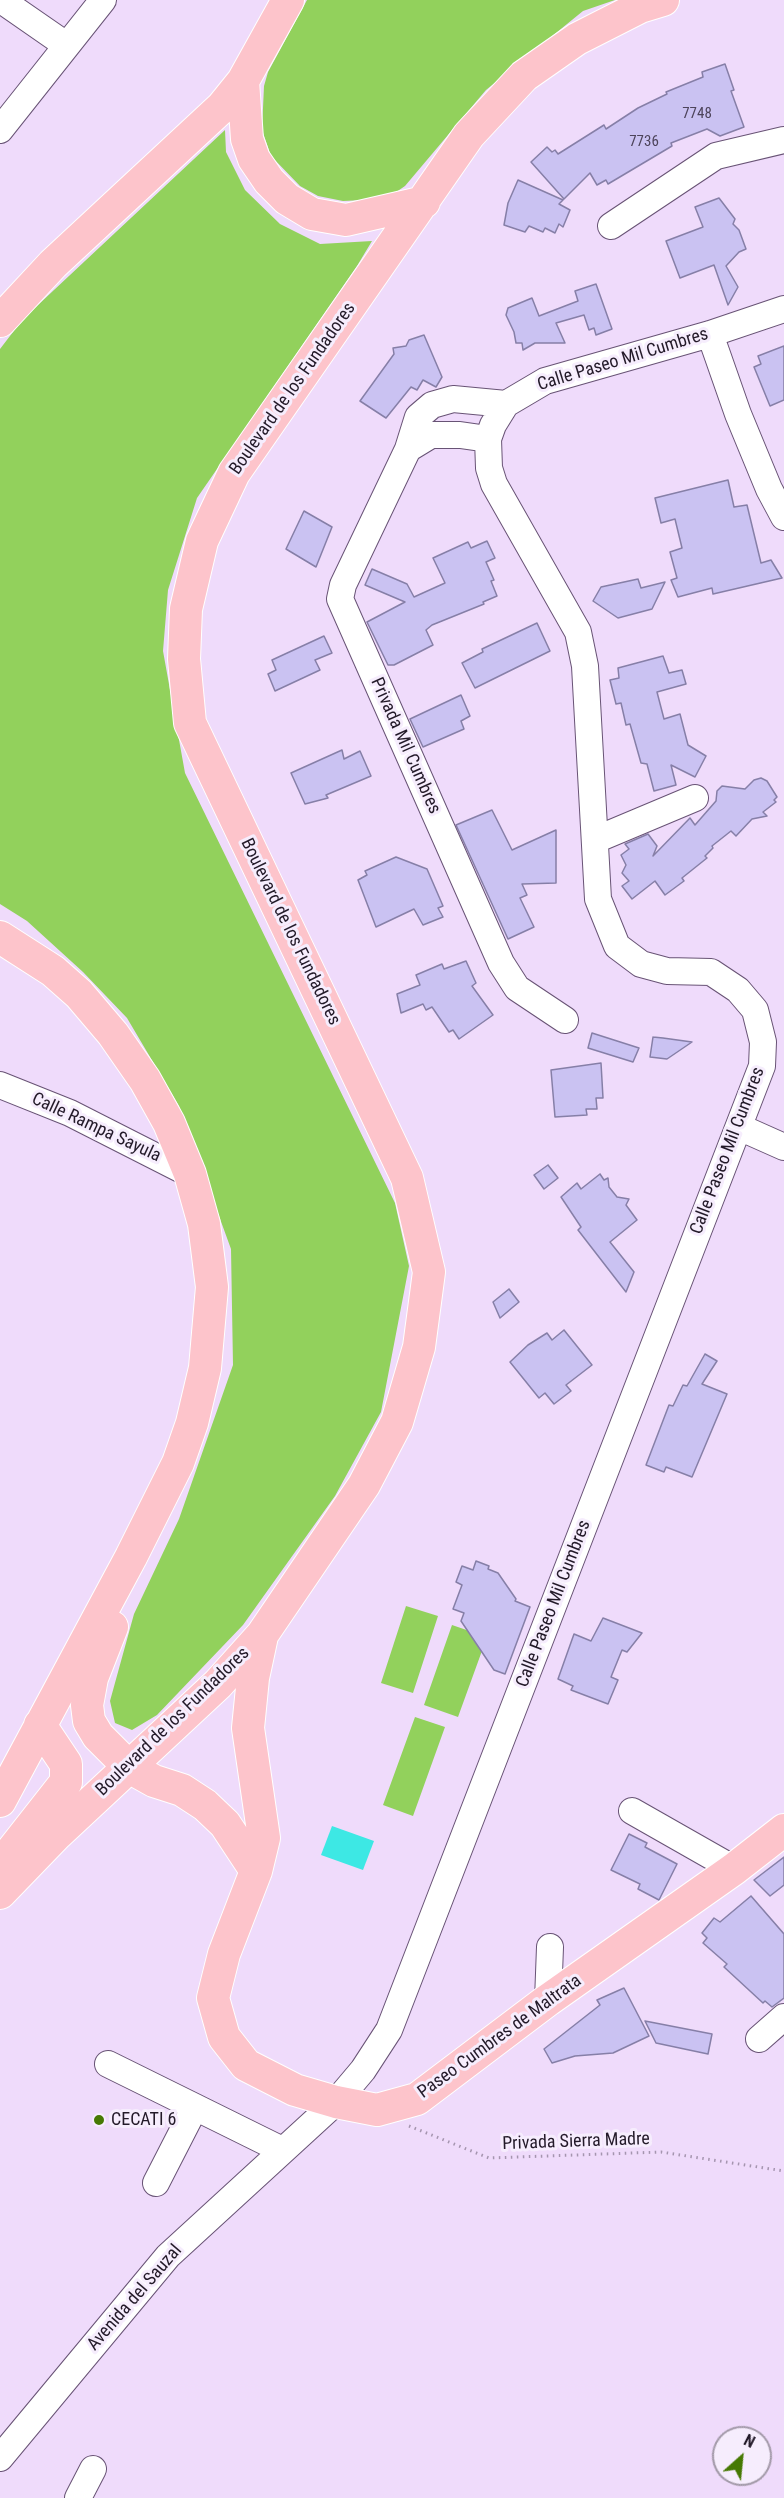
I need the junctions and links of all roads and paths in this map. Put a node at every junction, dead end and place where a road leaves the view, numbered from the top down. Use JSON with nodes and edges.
{"nodes":[{"id":1,"x":1,"y":0,"type":"edge"},
{"id":2,"x":104,"y":0,"type":"edge"},
{"id":3,"x":288,"y":0,"type":"edge"},
{"id":4,"x":663,"y":0,"type":"edge"},
{"id":5,"x":66,"y":45,"type":"junction"},
{"id":6,"x":243,"y":81,"type":"junction"},
{"id":7,"x":0,"y":130,"type":"edge"},
{"id":8,"x":784,"y":140,"type":"edge"},
{"id":9,"x":424,"y":202,"type":"junction"},
{"id":10,"x":611,"y":226,"type":"dead end"},
{"id":11,"x":784,"y":309,"type":"edge"},
{"id":12,"x":0,"y":321,"type":"edge"},
{"id":13,"x":710,"y":334,"type":"junction"},
{"id":14,"x":506,"y":404,"type":"junction"},
{"id":15,"x":488,"y":439,"type":"junction"},
{"id":16,"x":408,"y":449,"type":"junction"},
{"id":17,"x":784,"y":517,"type":"edge"},
{"id":18,"x":695,"y":798,"type":"dead end"},
{"id":19,"x":595,"y":840,"type":"junction"},
{"id":20,"x":0,"y":937,"type":"edge"},
{"id":21,"x":565,"y":1020,"type":"dead end"},
{"id":22,"x":0,"y":1084,"type":"edge"},
{"id":23,"x":739,"y":1127,"type":"junction"},
{"id":24,"x":784,"y":1146,"type":"edge"},
{"id":25,"x":190,"y":1174,"type":"junction"},
{"id":26,"x":131,"y":1557,"type":"junction"},
{"id":27,"x":262,"y":1635,"type":"junction"},
{"id":28,"x":40,"y":1725,"type":"junction"},
{"id":29,"x":129,"y":1767,"type":"junction"},
{"id":30,"x":0,"y":1801,"type":"edge"},
{"id":31,"x":632,"y":1810,"type":"dead end"},
{"id":32,"x":784,"y":1830,"type":"edge"},
{"id":33,"x":734,"y":1869,"type":"junction"},
{"id":34,"x":256,"y":1871,"type":"junction"},
{"id":35,"x":0,"y":1882,"type":"edge"},
{"id":36,"x":0,"y":1893,"type":"edge"},
{"id":37,"x":550,"y":1947,"type":"dead end"},
{"id":38,"x":548,"y":2000,"type":"junction"},
{"id":39,"x":784,"y":2016,"type":"edge"},
{"id":40,"x":759,"y":2039,"type":"dead end"},
{"id":41,"x":108,"y":2064,"type":"dead end"},
{"id":42,"x":336,"y":2102,"type":"junction"},
{"id":43,"x":195,"y":2107,"type":"junction"},
{"id":44,"x":376,"y":2110,"type":"junction"},
{"id":45,"x":282,"y":2150,"type":"junction"},
{"id":46,"x":784,"y":2171,"type":"edge"},
{"id":47,"x":156,"y":2183,"type":"dead end"},
{"id":48,"x":0,"y":2458,"type":"edge"},
{"id":49,"x":93,"y":2469,"type":"dead end"},
{"id":50,"x":78,"y":2498,"type":"edge"}],
"edges":[{"from":1,"to":5,"type":"street"},
{"from":2,"to":5,"type":"street"},
{"from":3,"to":6,"type":"main road"},
{"from":4,"to":9,"type":"main road","name":"Boulevard de los Fundadores"},
{"from":5,"to":7,"type":"street"},
{"from":6,"to":9,"type":"main road"},
{"from":6,"to":12,"type":"main road"},
{"from":8,"to":10,"type":"street"},
{"from":9,"to":27,"type":"main road","name":"Boulevard de los Fundadores"},
{"from":11,"to":13,"type":"street","name":"Calle Paseo Mil Cumbres"},
{"from":13,"to":14,"type":"street","name":"Calle Paseo Mil Cumbres"},
{"from":13,"to":17,"type":"street"},
{"from":14,"to":15,"type":"street","name":"Calle Paseo Mil Cumbres"},
{"from":14,"to":16,"type":"street","name":"Privada Mil Cumbres"},
{"from":15,"to":16,"type":"street"},
{"from":15,"to":19,"type":"street","name":"Calle Paseo Mil Cumbres"},
{"from":16,"to":21,"type":"street","name":"Privada Mil Cumbres"},
{"from":18,"to":19,"type":"street"},
{"from":19,"to":23,"type":"street","name":"Calle Paseo Mil Cumbres"},
{"from":20,"to":25,"type":"main road"},
{"from":22,"to":25,"type":"street","name":"Calle Rampa Sayula"},
{"from":23,"to":24,"type":"street"},
{"from":23,"to":42,"type":"street","name":"Calle Paseo Mil Cumbres"},
{"from":25,"to":26,"type":"main road"},
{"from":26,"to":28,"type":"main road"},
{"from":26,"to":29,"type":"main road"},
{"from":27,"to":29,"type":"main road","name":"Boulevard de los Fundadores"},
{"from":27,"to":34,"type":"main road","name":"Paseo Cumbres de Maltrata"},
{"from":28,"to":30,"type":"main road"},
{"from":28,"to":35,"type":"main road"},
{"from":29,"to":34,"type":"main road"},
{"from":29,"to":36,"type":"main road","name":"Boulevard de los Fundadores"},
{"from":31,"to":33,"type":"street"},
{"from":32,"to":33,"type":"main road","name":"Paseo Cumbres de Maltrata"},
{"from":33,"to":38,"type":"main road","name":"Paseo Cumbres de Maltrata"},
{"from":34,"to":42,"type":"main road","name":"Paseo Cumbres de Maltrata"},
{"from":37,"to":38,"type":"street"},
{"from":38,"to":44,"type":"main road","name":"Paseo Cumbres de Maltrata"},
{"from":39,"to":40,"type":"street"},
{"from":41,"to":43,"type":"street"},
{"from":42,"to":44,"type":"main road","name":"Paseo Cumbres de Maltrata"},
{"from":42,"to":45,"type":"street","name":"Avenida del Sauzal"},
{"from":43,"to":45,"type":"street"},
{"from":43,"to":47,"type":"street"},
{"from":44,"to":46,"type":"path","name":"Privada Sierra Madre"},
{"from":45,"to":48,"type":"street","name":"Avenida del Sauzal"},
{"from":49,"to":50,"type":"street"}]}
